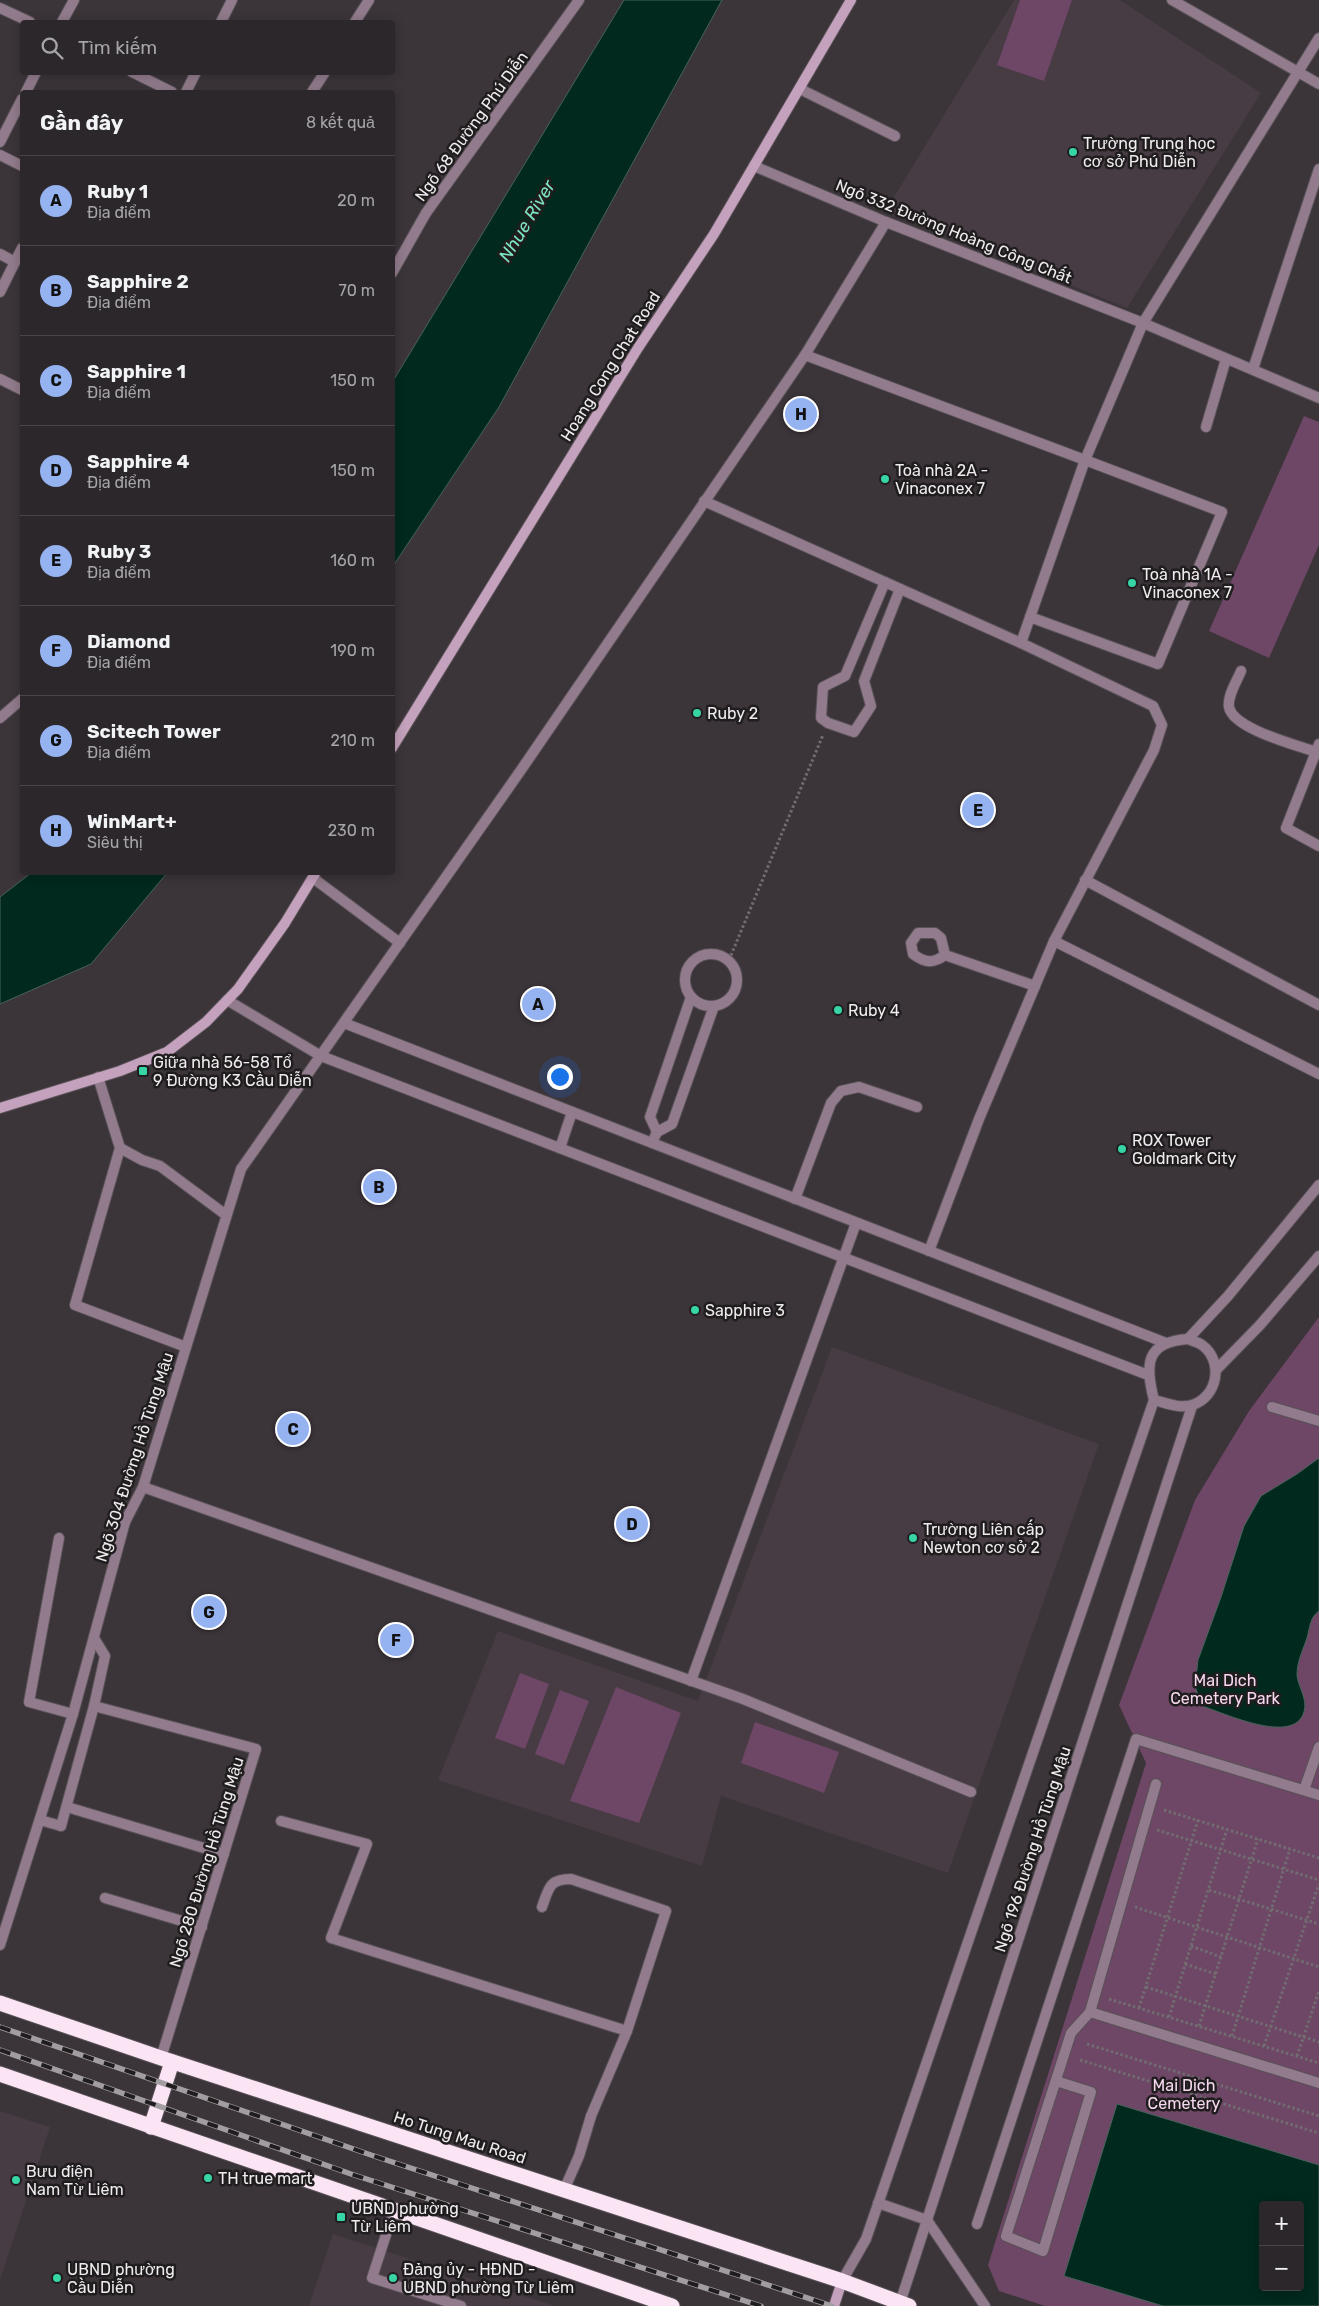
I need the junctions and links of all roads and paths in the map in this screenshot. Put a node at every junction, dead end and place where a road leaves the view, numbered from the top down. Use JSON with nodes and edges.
{"nodes":[{"id":1,"x":74,"y":0,"type":"edge"},
{"id":2,"x":232,"y":0,"type":"edge"},
{"id":3,"x":369,"y":0,"type":"edge"},
{"id":4,"x":579,"y":0,"type":"edge"},
{"id":5,"x":851,"y":0,"type":"edge"},
{"id":6,"x":1172,"y":0,"type":"edge"},
{"id":7,"x":0,"y":8,"type":"edge"},
{"id":8,"x":26,"y":20,"type":"edge"},
{"id":9,"x":63,"y":20,"type":"edge"},
{"id":10,"x":222,"y":20,"type":"edge"},
{"id":11,"x":356,"y":20,"type":"edge"},
{"id":12,"x":1319,"y":38,"type":"edge"},
{"id":13,"x":1298,"y":72,"type":"junction"},
{"id":14,"x":34,"y":75,"type":"edge"},
{"id":15,"x":138,"y":75,"type":"edge"},
{"id":16,"x":194,"y":75,"type":"edge"},
{"id":17,"x":322,"y":75,"type":"edge"},
{"id":18,"x":1319,"y":84,"type":"edge"},
{"id":19,"x":27,"y":90,"type":"edge"},
{"id":20,"x":168,"y":90,"type":"edge"},
{"id":21,"x":187,"y":90,"type":"edge"},
{"id":22,"x":313,"y":90,"type":"edge"},
{"id":23,"x":800,"y":90,"type":"junction"},
{"id":24,"x":20,"y":103,"type":"edge"},
{"id":25,"x":895,"y":136,"type":"dead end"},
{"id":26,"x":0,"y":142,"type":"edge"},
{"id":27,"x":0,"y":156,"type":"edge"},
{"id":28,"x":20,"y":165,"type":"edge"},
{"id":29,"x":754,"y":166,"type":"junction"},
{"id":30,"x":1319,"y":169,"type":"edge"},
{"id":31,"x":886,"y":222,"type":"junction"},
{"id":32,"x":20,"y":253,"type":"edge"},
{"id":33,"x":0,"y":254,"type":"edge"},
{"id":34,"x":16,"y":262,"type":"junction"},
{"id":35,"x":395,"y":268,"type":"edge"},
{"id":36,"x":0,"y":292,"type":"edge"},
{"id":37,"x":1143,"y":323,"type":"junction"},
{"id":38,"x":805,"y":355,"type":"junction"},
{"id":39,"x":1226,"y":359,"type":"junction"},
{"id":40,"x":1252,"y":369,"type":"junction"},
{"id":41,"x":0,"y":379,"type":"edge"},
{"id":42,"x":20,"y":389,"type":"edge"},
{"id":43,"x":1319,"y":398,"type":"edge"},
{"id":44,"x":1206,"y":427,"type":"dead end"},
{"id":45,"x":1086,"y":460,"type":"junction"},
{"id":46,"x":704,"y":501,"type":"junction"},
{"id":47,"x":885,"y":582,"type":"junction"},
{"id":48,"x":900,"y":589,"type":"junction"},
{"id":49,"x":1030,"y":617,"type":"junction"},
{"id":50,"x":1021,"y":643,"type":"junction"},
{"id":51,"x":1241,"y":671,"type":"dead end"},
{"id":52,"x":20,"y":701,"type":"edge"},
{"id":53,"x":0,"y":718,"type":"edge"},
{"id":54,"x":828,"y":724,"type":"junction"},
{"id":55,"x":395,"y":743,"type":"edge"},
{"id":56,"x":1318,"y":748,"type":"edge"},
{"id":57,"x":1319,"y":846,"type":"edge"},
{"id":58,"x":314,"y":875,"type":"edge"},
{"id":59,"x":1085,"y":880,"type":"junction"},
{"id":60,"x":1054,"y":941,"type":"junction"},
{"id":61,"x":400,"y":943,"type":"junction"},
{"id":62,"x":945,"y":955,"type":"dead end"},
{"id":63,"x":729,"y":960,"type":"junction"},
{"id":64,"x":1035,"y":986,"type":"junction"},
{"id":65,"x":691,"y":997,"type":"junction"},
{"id":66,"x":227,"y":1000,"type":"junction"},
{"id":67,"x":1319,"y":1005,"type":"edge"},
{"id":68,"x":714,"y":1006,"type":"junction"},
{"id":69,"x":344,"y":1023,"type":"junction"},
{"id":70,"x":321,"y":1056,"type":"junction"},
{"id":71,"x":1319,"y":1074,"type":"edge"},
{"id":72,"x":98,"y":1077,"type":"junction"},
{"id":73,"x":917,"y":1107,"type":"dead end"},
{"id":74,"x":0,"y":1108,"type":"edge"},
{"id":75,"x":572,"y":1112,"type":"junction"},
{"id":76,"x":657,"y":1132,"type":"junction"},
{"id":77,"x":652,"y":1143,"type":"junction"},
{"id":78,"x":120,"y":1148,"type":"junction"},
{"id":79,"x":560,"y":1148,"type":"junction"},
{"id":80,"x":1319,"y":1185,"type":"edge"},
{"id":81,"x":795,"y":1198,"type":"junction"},
{"id":82,"x":226,"y":1214,"type":"junction"},
{"id":83,"x":856,"y":1222,"type":"junction"},
{"id":84,"x":929,"y":1251,"type":"junction"},
{"id":85,"x":1319,"y":1256,"type":"edge"},
{"id":86,"x":844,"y":1257,"type":"junction"},
{"id":87,"x":1188,"y":1339,"type":"junction"},
{"id":88,"x":1166,"y":1343,"type":"junction"},
{"id":89,"x":186,"y":1347,"type":"junction"},
{"id":90,"x":1216,"y":1370,"type":"junction"},
{"id":91,"x":1148,"y":1375,"type":"junction"},
{"id":92,"x":1154,"y":1400,"type":"junction"},
{"id":93,"x":1192,"y":1406,"type":"junction"},
{"id":94,"x":1272,"y":1406,"type":"dead end"},
{"id":95,"x":1319,"y":1421,"type":"edge"},
{"id":96,"x":143,"y":1487,"type":"junction"},
{"id":97,"x":59,"y":1538,"type":"dead end"},
{"id":98,"x":94,"y":1638,"type":"junction"},
{"id":99,"x":691,"y":1681,"type":"junction"},
{"id":100,"x":94,"y":1706,"type":"junction"},
{"id":101,"x":73,"y":1714,"type":"junction"},
{"id":102,"x":1319,"y":1747,"type":"edge"},
{"id":103,"x":1156,"y":1784,"type":"dead end"},
{"id":104,"x":1304,"y":1790,"type":"junction"},
{"id":105,"x":971,"y":1792,"type":"dead end"},
{"id":106,"x":1319,"y":1795,"type":"edge"},
{"id":107,"x":67,"y":1807,"type":"junction"},
{"id":108,"x":1156,"y":1808,"type":"dead end"},
{"id":109,"x":40,"y":1820,"type":"junction"},
{"id":110,"x":1198,"y":1820,"type":"junction"},
{"id":111,"x":281,"y":1821,"type":"dead end"},
{"id":112,"x":1149,"y":1827,"type":"dead end"},
{"id":113,"x":1227,"y":1830,"type":"junction"},
{"id":114,"x":1258,"y":1839,"type":"junction"},
{"id":115,"x":1192,"y":1841,"type":"junction"},
{"id":116,"x":1290,"y":1849,"type":"junction"},
{"id":117,"x":1221,"y":1850,"type":"junction"},
{"id":118,"x":224,"y":1854,"type":"junction"},
{"id":119,"x":1319,"y":1858,"type":"edge"},
{"id":120,"x":1251,"y":1859,"type":"junction"},
{"id":121,"x":1284,"y":1870,"type":"junction"},
{"id":122,"x":1319,"y":1880,"type":"edge"},
{"id":123,"x":1319,"y":1884,"type":"edge"},
{"id":124,"x":1209,"y":1890,"type":"junction"},
{"id":125,"x":105,"y":1898,"type":"dead end"},
{"id":126,"x":1239,"y":1899,"type":"junction"},
{"id":127,"x":542,"y":1907,"type":"dead end"},
{"id":128,"x":1134,"y":1907,"type":"dead end"},
{"id":129,"x":1271,"y":1910,"type":"junction"},
{"id":130,"x":1168,"y":1918,"type":"junction"},
{"id":131,"x":1307,"y":1920,"type":"junction"},
{"id":132,"x":1319,"y":1924,"type":"edge"},
{"id":133,"x":202,"y":1927,"type":"junction"},
{"id":134,"x":1197,"y":1927,"type":"junction"},
{"id":135,"x":1227,"y":1937,"type":"junction"},
{"id":136,"x":0,"y":1945,"type":"edge"},
{"id":137,"x":1191,"y":1946,"type":"junction"},
{"id":138,"x":1260,"y":1948,"type":"junction"},
{"id":139,"x":1221,"y":1957,"type":"junction"},
{"id":140,"x":1294,"y":1959,"type":"junction"},
{"id":141,"x":1186,"y":1964,"type":"junction"},
{"id":142,"x":1319,"y":1967,"type":"edge"},
{"id":143,"x":1216,"y":1974,"type":"junction"},
{"id":144,"x":1146,"y":1987,"type":"junction"},
{"id":145,"x":1319,"y":1991,"type":"edge"},
{"id":146,"x":1175,"y":1996,"type":"junction"},
{"id":147,"x":1108,"y":1998,"type":"dead end"},
{"id":148,"x":0,"y":2003,"type":"edge"},
{"id":149,"x":1206,"y":2006,"type":"junction"},
{"id":150,"x":1139,"y":2008,"type":"junction"},
{"id":151,"x":1090,"y":2012,"type":"junction"},
{"id":152,"x":1238,"y":2016,"type":"junction"},
{"id":153,"x":1169,"y":2017,"type":"junction"},
{"id":154,"x":1199,"y":2026,"type":"junction"},
{"id":155,"x":1271,"y":2026,"type":"junction"},
{"id":156,"x":627,"y":2031,"type":"junction"},
{"id":157,"x":1232,"y":2036,"type":"junction"},
{"id":158,"x":1304,"y":2037,"type":"junction"},
{"id":159,"x":1319,"y":2042,"type":"edge"},
{"id":160,"x":1087,"y":2044,"type":"dead end"},
{"id":161,"x":1264,"y":2046,"type":"junction"},
{"id":162,"x":1297,"y":2056,"type":"junction"},
{"id":163,"x":167,"y":2060,"type":"junction"},
{"id":164,"x":1080,"y":2060,"type":"dead end"},
{"id":165,"x":1319,"y":2063,"type":"edge"},
{"id":166,"x":0,"y":2074,"type":"edge"},
{"id":167,"x":1056,"y":2080,"type":"junction"},
{"id":168,"x":1319,"y":2083,"type":"edge"},
{"id":169,"x":1319,"y":2116,"type":"edge"},
{"id":170,"x":152,"y":2127,"type":"junction"},
{"id":171,"x":1319,"y":2133,"type":"edge"},
{"id":172,"x":564,"y":2190,"type":"junction"},
{"id":173,"x":878,"y":2203,"type":"junction"},
{"id":174,"x":394,"y":2210,"type":"junction"},
{"id":175,"x":926,"y":2220,"type":"junction"},
{"id":176,"x":977,"y":2224,"type":"dead end"},
{"id":177,"x":842,"y":2281,"type":"junction"},
{"id":178,"x":903,"y":2305,"type":"edge"},
{"id":179,"x":461,"y":2306,"type":"edge"},
{"id":180,"x":672,"y":2306,"type":"edge"},
{"id":181,"x":834,"y":2306,"type":"edge"},
{"id":182,"x":985,"y":2306,"type":"edge"}],
"edges":[{"from":1,"to":9,"type":"street"},
{"from":2,"to":10,"type":"street"},
{"from":3,"to":11,"type":"street"},
{"from":4,"to":35,"type":"street","name":"Ngõ 68 Đường Phú Diễn"},
{"from":5,"to":23,"type":"street","name":"Hoang Cong Chat Road"},
{"from":6,"to":13,"type":"street"},
{"from":7,"to":8,"type":"street"},
{"from":12,"to":13,"type":"street"},
{"from":13,"to":18,"type":"street"},
{"from":13,"to":37,"type":"street"},
{"from":14,"to":19,"type":"street"},
{"from":15,"to":20,"type":"street"},
{"from":16,"to":21,"type":"street"},
{"from":17,"to":22,"type":"street"},
{"from":23,"to":25,"type":"street"},
{"from":23,"to":29,"type":"street","name":"Hoang Cong Chat Road"},
{"from":24,"to":26,"type":"street"},
{"from":27,"to":28,"type":"street"},
{"from":29,"to":31,"type":"street","name":"Ngõ 332 Đường Hoàng Công Chất"},
{"from":29,"to":55,"type":"street","name":"Hoang Cong Chat Road"},
{"from":30,"to":40,"type":"street"},
{"from":31,"to":37,"type":"street","name":"Ngõ 332 Đường Hoàng Công Chất"},
{"from":31,"to":38,"type":"street","name":"Ngõ 304 Đường Hồ Tùng Mậu"},
{"from":32,"to":34,"type":"street"},
{"from":33,"to":34,"type":"street"},
{"from":34,"to":36,"type":"street"},
{"from":37,"to":39,"type":"street","name":"Ngõ 332 Đường Hoàng Công Chất"},
{"from":37,"to":45,"type":"street"},
{"from":38,"to":45,"type":"street"},
{"from":38,"to":46,"type":"street","name":"Ngõ 304 Đường Hồ Tùng Mậu"},
{"from":39,"to":40,"type":"street","name":"Ngõ 332 Đường Hoàng Công Chất"},
{"from":39,"to":44,"type":"street"},
{"from":40,"to":43,"type":"street","name":"Ngõ 332 Đường Hoàng Công Chất"},
{"from":41,"to":42,"type":"street"},
{"from":45,"to":49,"type":"street"},
{"from":45,"to":49,"type":"street"},
{"from":46,"to":47,"type":"street"},
{"from":46,"to":61,"type":"street","name":"Ngõ 304 Đường Hồ Tùng Mậu"},
{"from":47,"to":48,"type":"street"},
{"from":47,"to":54,"type":"street"},
{"from":48,"to":50,"type":"street"},
{"from":48,"to":54,"type":"street"},
{"from":49,"to":50,"type":"street"},
{"from":50,"to":59,"type":"street"},
{"from":51,"to":56,"type":"street"},
{"from":52,"to":53,"type":"street"},
{"from":54,"to":63,"type":"path"},
{"from":56,"to":57,"type":"street"},
{"from":58,"to":61,"type":"street"},
{"from":58,"to":66,"type":"street"},
{"from":59,"to":60,"type":"street"},
{"from":59,"to":67,"type":"street"},
{"from":60,"to":64,"type":"street"},
{"from":60,"to":71,"type":"street"},
{"from":61,"to":69,"type":"street","name":"Ngõ 304 Đường Hồ Tùng Mậu"},
{"from":62,"to":64,"type":"street"},
{"from":63,"to":65,"type":"street"},
{"from":63,"to":68,"type":"street"},
{"from":64,"to":84,"type":"street"},
{"from":65,"to":68,"type":"street"},
{"from":65,"to":76,"type":"street"},
{"from":66,"to":70,"type":"street"},
{"from":66,"to":72,"type":"street"},
{"from":68,"to":76,"type":"street"},
{"from":69,"to":70,"type":"street","name":"Ngõ 304 Đường Hồ Tùng Mậu"},
{"from":69,"to":75,"type":"street"},
{"from":70,"to":79,"type":"street"},
{"from":70,"to":82,"type":"street","name":"Ngõ 304 Đường Hồ Tùng Mậu"},
{"from":72,"to":74,"type":"street"},
{"from":72,"to":78,"type":"street"},
{"from":73,"to":81,"type":"street"},
{"from":75,"to":77,"type":"street"},
{"from":75,"to":79,"type":"street"},
{"from":76,"to":77,"type":"street"},
{"from":77,"to":81,"type":"street"},
{"from":78,"to":82,"type":"street"},
{"from":78,"to":89,"type":"street"},
{"from":79,"to":86,"type":"street"},
{"from":80,"to":87,"type":"street"},
{"from":81,"to":83,"type":"street"},
{"from":82,"to":89,"type":"street","name":"Ngõ 304 Đường Hồ Tùng Mậu"},
{"from":83,"to":84,"type":"street"},
{"from":83,"to":86,"type":"street"},
{"from":84,"to":88,"type":"street"},
{"from":85,"to":90,"type":"street"},
{"from":86,"to":91,"type":"street"},
{"from":86,"to":99,"type":"street"},
{"from":87,"to":88,"type":"street"},
{"from":87,"to":90,"type":"street"},
{"from":88,"to":91,"type":"street"},
{"from":89,"to":96,"type":"street","name":"Ngõ 304 Đường Hồ Tùng Mậu"},
{"from":90,"to":93,"type":"street"},
{"from":91,"to":92,"type":"street"},
{"from":92,"to":93,"type":"street"},
{"from":92,"to":173,"type":"street","name":"Ngõ 196 Đường Hồ Tùng Mậu"},
{"from":93,"to":175,"type":"street","name":"Ngõ 196 Đường Hồ Tùng Mậu"},
{"from":94,"to":95,"type":"street"},
{"from":96,"to":98,"type":"street","name":"Ngõ 304 Đường Hồ Tùng Mậu"},
{"from":96,"to":99,"type":"street"},
{"from":97,"to":101,"type":"street"},
{"from":98,"to":100,"type":"street"},
{"from":98,"to":101,"type":"street","name":"Ngõ 304 Đường Hồ Tùng Mậu"},
{"from":99,"to":105,"type":"street"},
{"from":100,"to":107,"type":"street"},
{"from":100,"to":118,"type":"street","name":"Ngõ 280 Đường Hồ Tùng Mậu"},
{"from":101,"to":109,"type":"street","name":"Ngõ 304 Đường Hồ Tùng Mậu"},
{"from":102,"to":104,"type":"street"},
{"from":103,"to":151,"type":"street"},
{"from":104,"to":106,"type":"street"},
{"from":104,"to":176,"type":"street"},
{"from":107,"to":109,"type":"street"},
{"from":107,"to":118,"type":"street"},
{"from":108,"to":110,"type":"path"},
{"from":109,"to":136,"type":"street","name":"Ngõ 304 Đường Hồ Tùng Mậu"},
{"from":110,"to":113,"type":"path"},
{"from":110,"to":115,"type":"path"},
{"from":111,"to":156,"type":"street"},
{"from":112,"to":115,"type":"path"},
{"from":113,"to":114,"type":"path"},
{"from":113,"to":117,"type":"path"},
{"from":114,"to":116,"type":"path"},
{"from":114,"to":120,"type":"path"},
{"from":115,"to":117,"type":"path"},
{"from":115,"to":130,"type":"path"},
{"from":116,"to":119,"type":"path"},
{"from":116,"to":121,"type":"path"},
{"from":117,"to":120,"type":"path"},
{"from":117,"to":124,"type":"path"},
{"from":118,"to":133,"type":"street","name":"Ngõ 280 Đường Hồ Tùng Mậu"},
{"from":120,"to":121,"type":"path"},
{"from":120,"to":126,"type":"path"},
{"from":121,"to":122,"type":"path"},
{"from":121,"to":129,"type":"path"},
{"from":123,"to":131,"type":"path"},
{"from":124,"to":126,"type":"path"},
{"from":124,"to":134,"type":"path"},
{"from":125,"to":133,"type":"street"},
{"from":126,"to":129,"type":"path"},
{"from":126,"to":135,"type":"path"},
{"from":127,"to":156,"type":"street"},
{"from":128,"to":130,"type":"path"},
{"from":129,"to":131,"type":"path"},
{"from":129,"to":138,"type":"path"},
{"from":130,"to":134,"type":"path"},
{"from":130,"to":144,"type":"path"},
{"from":131,"to":132,"type":"path"},
{"from":131,"to":140,"type":"path"},
{"from":133,"to":163,"type":"street","name":"Ngõ 280 Đường Hồ Tùng Mậu"},
{"from":134,"to":135,"type":"path"},
{"from":134,"to":137,"type":"path"},
{"from":135,"to":138,"type":"path"},
{"from":135,"to":139,"type":"path"},
{"from":137,"to":139,"type":"path"},
{"from":137,"to":141,"type":"path"},
{"from":138,"to":140,"type":"path"},
{"from":138,"to":152,"type":"path"},
{"from":139,"to":143,"type":"path"},
{"from":140,"to":142,"type":"path"},
{"from":140,"to":155,"type":"path"},
{"from":141,"to":143,"type":"path"},
{"from":141,"to":146,"type":"path"},
{"from":143,"to":149,"type":"path"},
{"from":144,"to":146,"type":"path"},
{"from":144,"to":150,"type":"path"},
{"from":145,"to":158,"type":"path"},
{"from":146,"to":149,"type":"path"},
{"from":146,"to":153,"type":"path"},
{"from":147,"to":150,"type":"path"},
{"from":148,"to":163,"type":"highway","name":"Ho Tung Mau Road"},
{"from":149,"to":152,"type":"path"},
{"from":149,"to":154,"type":"path"},
{"from":150,"to":153,"type":"path"},
{"from":151,"to":167,"type":"street"},
{"from":151,"to":168,"type":"street"},
{"from":152,"to":155,"type":"path"},
{"from":152,"to":157,"type":"path"},
{"from":153,"to":154,"type":"path"},
{"from":154,"to":157,"type":"path"},
{"from":155,"to":158,"type":"path"},
{"from":155,"to":161,"type":"path"},
{"from":156,"to":172,"type":"street"},
{"from":157,"to":161,"type":"path"},
{"from":158,"to":159,"type":"path"},
{"from":158,"to":162,"type":"path"},
{"from":160,"to":169,"type":"path"},
{"from":161,"to":162,"type":"path"},
{"from":162,"to":165,"type":"path"},
{"from":163,"to":170,"type":"highway"},
{"from":163,"to":172,"type":"highway","name":"Ho Tung Mau Road"},
{"from":164,"to":171,"type":"path"},
{"from":166,"to":170,"type":"highway"},
{"from":167,"to":167,"type":"street"},
{"from":170,"to":174,"type":"highway"},
{"from":172,"to":177,"type":"highway","name":"Ho Tung Mau Road"},
{"from":173,"to":175,"type":"street"},
{"from":173,"to":177,"type":"street","name":"Ngõ 196 Đường Hồ Tùng Mậu"},
{"from":174,"to":179,"type":"street"},
{"from":174,"to":180,"type":"highway"},
{"from":175,"to":178,"type":"street","name":"Ngõ 196 Đường Hồ Tùng Mậu"},
{"from":175,"to":182,"type":"street"},
{"from":177,"to":178,"type":"highway","name":"Ho Tung Mau Road"},
{"from":177,"to":181,"type":"street"}]}
